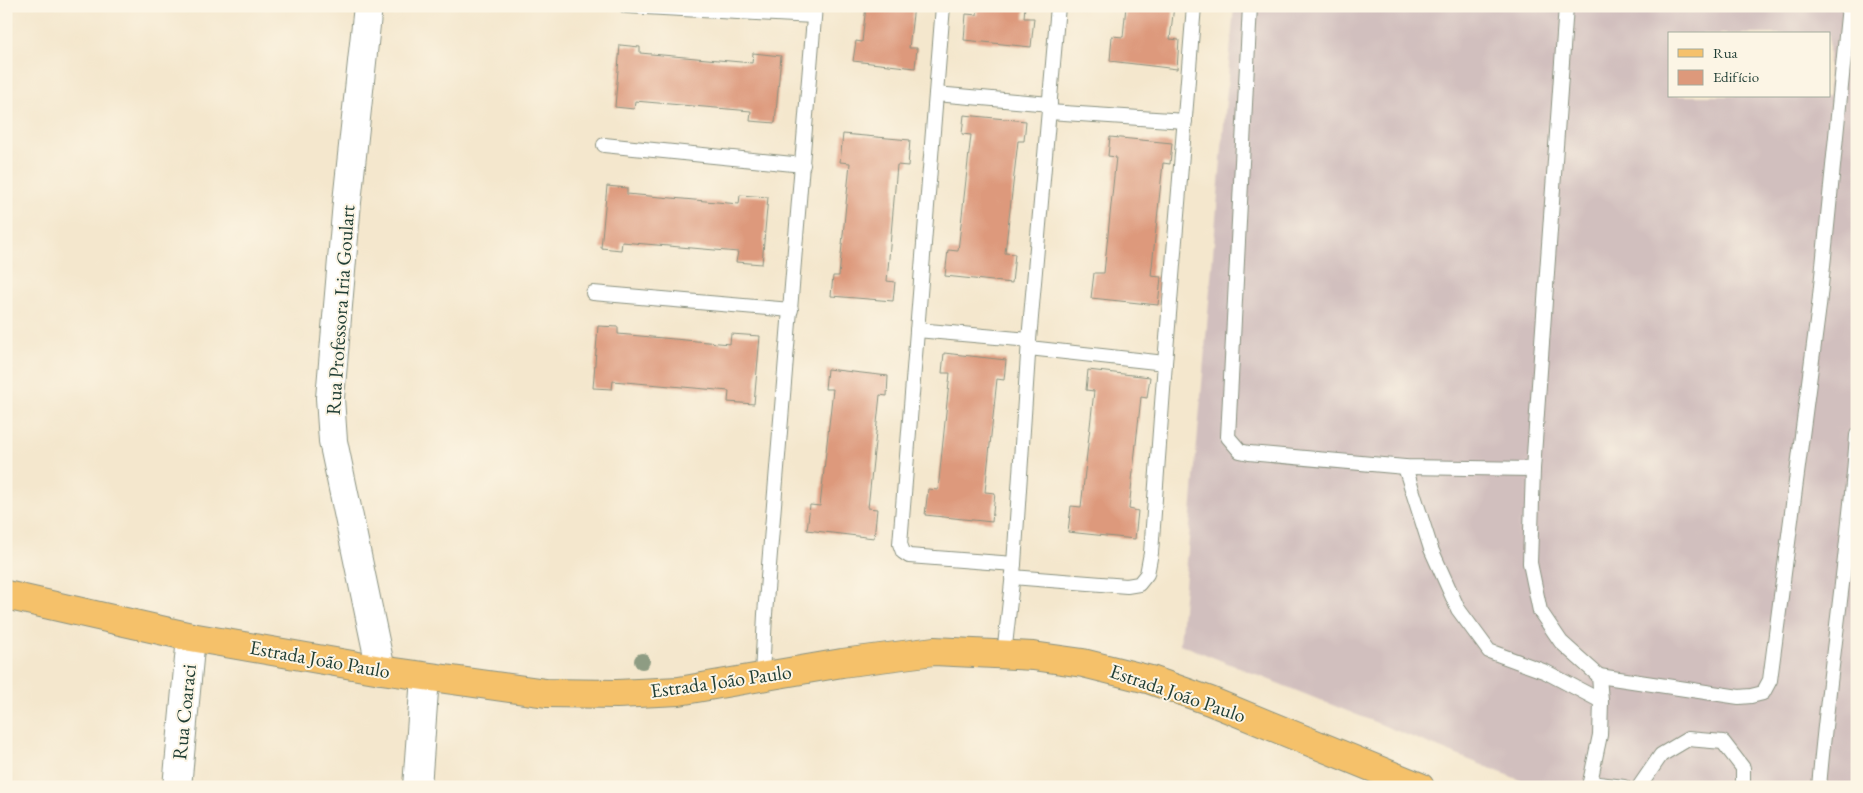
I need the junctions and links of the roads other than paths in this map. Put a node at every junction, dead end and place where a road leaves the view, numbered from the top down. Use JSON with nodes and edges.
{"nodes":[{"id":1,"x":368,"y":6,"type":"edge"},
{"id":2,"x":626,"y":6,"type":"edge"},
{"id":3,"x":943,"y":6,"type":"edge"},
{"id":4,"x":1058,"y":6,"type":"edge"},
{"id":5,"x":1194,"y":6,"type":"edge"},
{"id":6,"x":1250,"y":6,"type":"edge"},
{"id":7,"x":1566,"y":6,"type":"edge"},
{"id":8,"x":1849,"y":6,"type":"edge"},
{"id":9,"x":815,"y":11,"type":"edge"},
{"id":10,"x":936,"y":94,"type":"junction"},
{"id":11,"x":1049,"y":108,"type":"junction"},
{"id":12,"x":1184,"y":121,"type":"junction"},
{"id":13,"x":604,"y":145,"type":"dead end"},
{"id":14,"x":803,"y":165,"type":"junction"},
{"id":15,"x":593,"y":292,"type":"dead end"},
{"id":16,"x":791,"y":310,"type":"junction"},
{"id":17,"x":917,"y":330,"type":"junction"},
{"id":18,"x":1029,"y":344,"type":"junction"},
{"id":19,"x":1165,"y":362,"type":"junction"},
{"id":20,"x":1857,"y":435,"type":"edge"},
{"id":21,"x":1405,"y":467,"type":"junction"},
{"id":22,"x":1532,"y":469,"type":"junction"},
{"id":23,"x":1855,"y":491,"type":"edge"},
{"id":24,"x":1013,"y":571,"type":"junction"},
{"id":25,"x":6,"y":595,"type":"edge"},
{"id":26,"x":191,"y":638,"type":"junction"},
{"id":27,"x":1004,"y":655,"type":"junction"},
{"id":28,"x":381,"y":670,"type":"junction"},
{"id":29,"x":762,"y":676,"type":"junction"},
{"id":30,"x":1599,"y":676,"type":"junction"},
{"id":31,"x":425,"y":677,"type":"junction"},
{"id":32,"x":1601,"y":701,"type":"junction"},
{"id":33,"x":1589,"y":785,"type":"edge"},
{"id":34,"x":176,"y":787,"type":"edge"},
{"id":35,"x":417,"y":787,"type":"edge"},
{"id":36,"x":1420,"y":787,"type":"edge"},
{"id":37,"x":1624,"y":787,"type":"edge"},
{"id":38,"x":1639,"y":787,"type":"edge"},
{"id":39,"x":1743,"y":787,"type":"edge"},
{"id":40,"x":1820,"y":787,"type":"edge"}],
"edges":[{"from":1,"to":28,"type":"street","name":"Rua Professora Iria Goulart"},
{"from":2,"to":9,"type":"lane"},
{"from":3,"to":10,"type":"lane"},
{"from":4,"to":11,"type":"lane"},
{"from":5,"to":12,"type":"lane"},
{"from":6,"to":21,"type":"lane"},
{"from":7,"to":22,"type":"lane"},
{"from":8,"to":30,"type":"lane"},
{"from":9,"to":14,"type":"lane"},
{"from":10,"to":11,"type":"lane"},
{"from":10,"to":17,"type":"lane"},
{"from":11,"to":12,"type":"lane"},
{"from":11,"to":18,"type":"lane"},
{"from":12,"to":19,"type":"lane"},
{"from":13,"to":14,"type":"lane"},
{"from":14,"to":16,"type":"lane"},
{"from":15,"to":16,"type":"lane"},
{"from":16,"to":29,"type":"lane"},
{"from":17,"to":18,"type":"lane"},
{"from":17,"to":24,"type":"lane"},
{"from":18,"to":19,"type":"lane"},
{"from":18,"to":24,"type":"lane"},
{"from":19,"to":24,"type":"lane"},
{"from":20,"to":23,"type":"lane"},
{"from":21,"to":22,"type":"lane"},
{"from":21,"to":32,"type":"lane"},
{"from":22,"to":30,"type":"lane"},
{"from":23,"to":40,"type":"lane"},
{"from":24,"to":27,"type":"lane"},
{"from":25,"to":26,"type":"main road","name":"Estrada João Paulo"},
{"from":26,"to":28,"type":"main road","name":"Estrada João Paulo"},
{"from":26,"to":34,"type":"street","name":"Rua Coaraci"},
{"from":27,"to":29,"type":"main road","name":"Estrada João Paulo"},
{"from":27,"to":36,"type":"main road","name":"Estrada João Paulo"},
{"from":28,"to":31,"type":"main road","name":"Estrada João Paulo"},
{"from":29,"to":31,"type":"main road","name":"Estrada João Paulo"},
{"from":30,"to":32,"type":"lane"},
{"from":31,"to":35,"type":"street"},
{"from":32,"to":33,"type":"lane"},
{"from":33,"to":37,"type":"lane"},
{"from":38,"to":39,"type":"lane"}]}
